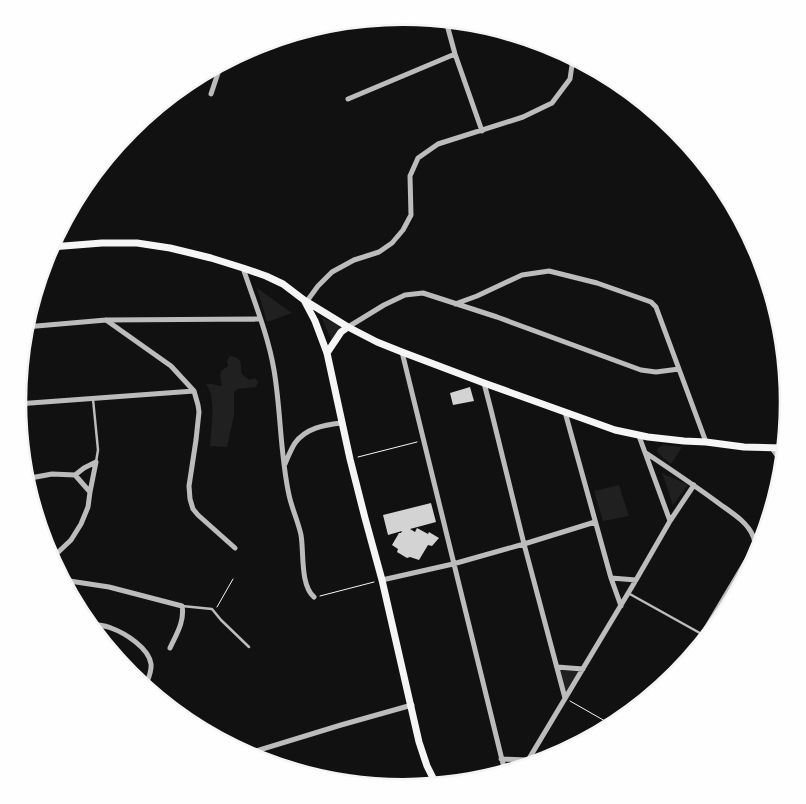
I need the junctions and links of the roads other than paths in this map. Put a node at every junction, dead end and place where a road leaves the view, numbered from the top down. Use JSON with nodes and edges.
{"nodes":[{"id":1,"x":448,"y":28,"type":"edge"},
{"id":2,"x":454,"y":54,"type":"junction"},
{"id":3,"x":572,"y":65,"type":"edge"},
{"id":4,"x":217,"y":75,"type":"edge"},
{"id":5,"x":211,"y":94,"type":"dead end"},
{"id":6,"x":348,"y":99,"type":"dead end"},
{"id":7,"x":482,"y":130,"type":"junction"},
{"id":8,"x":60,"y":246,"type":"edge"},
{"id":9,"x":244,"y":268,"type":"junction"},
{"id":10,"x":306,"y":300,"type":"junction"},
{"id":11,"x":455,"y":304,"type":"junction"},
{"id":12,"x":260,"y":319,"type":"junction"},
{"id":13,"x":106,"y":320,"type":"junction"},
{"id":14,"x":33,"y":326,"type":"edge"},
{"id":15,"x":348,"y":326,"type":"junction"},
{"id":16,"x":402,"y":352,"type":"junction"},
{"id":17,"x":327,"y":353,"type":"junction"},
{"id":18,"x":679,"y":368,"type":"junction"},
{"id":19,"x":484,"y":384,"type":"junction"},
{"id":20,"x":194,"y":392,"type":"junction"},
{"id":21,"x":93,"y":399,"type":"junction"},
{"id":22,"x":26,"y":403,"type":"edge"},
{"id":23,"x":565,"y":412,"type":"junction"},
{"id":24,"x":341,"y":423,"type":"junction"},
{"id":25,"x":639,"y":436,"type":"junction"},
{"id":26,"x":706,"y":442,"type":"junction"},
{"id":27,"x":772,"y":448,"type":"junction"},
{"id":28,"x":777,"y":448,"type":"edge"},
{"id":29,"x":646,"y":453,"type":"junction"},
{"id":30,"x":776,"y":454,"type":"edge"},
{"id":31,"x":96,"y":462,"type":"junction"},
{"id":32,"x":284,"y":465,"type":"junction"},
{"id":33,"x":75,"y":474,"type":"junction"},
{"id":34,"x":33,"y":477,"type":"edge"},
{"id":35,"x":694,"y":485,"type":"junction"},
{"id":36,"x":90,"y":492,"type":"junction"},
{"id":37,"x":670,"y":521,"type":"junction"},
{"id":38,"x":595,"y":522,"type":"junction"},
{"id":39,"x":754,"y":539,"type":"edge"},
{"id":40,"x":524,"y":544,"type":"junction"},
{"id":41,"x":235,"y":548,"type":"dead end"},
{"id":42,"x":58,"y":553,"type":"edge"},
{"id":43,"x":453,"y":564,"type":"junction"},
{"id":44,"x":611,"y":578,"type":"junction"},
{"id":45,"x":382,"y":580,"type":"junction"},
{"id":46,"x":636,"y":580,"type":"junction"},
{"id":47,"x":72,"y":581,"type":"edge"},
{"id":48,"x":628,"y":593,"type":"junction"},
{"id":49,"x":314,"y":597,"type":"road end"},
{"id":50,"x":180,"y":606,"type":"junction"},
{"id":51,"x":621,"y":606,"type":"junction"},
{"id":52,"x":101,"y":627,"type":"edge"},
{"id":53,"x":701,"y":634,"type":"edge"},
{"id":54,"x":170,"y":648,"type":"dead end"},
{"id":55,"x":249,"y":648,"type":"dead end"},
{"id":56,"x":557,"y":668,"type":"junction"},
{"id":57,"x":582,"y":670,"type":"junction"},
{"id":58,"x":148,"y":680,"type":"edge"},
{"id":59,"x":565,"y":698,"type":"junction"},
{"id":60,"x":412,"y":705,"type":"junction"},
{"id":61,"x":259,"y":750,"type":"edge"},
{"id":62,"x":530,"y":757,"type":"edge"},
{"id":63,"x":501,"y":759,"type":"junction"},
{"id":64,"x":522,"y":760,"type":"edge"},
{"id":65,"x":503,"y":765,"type":"edge"},
{"id":66,"x":433,"y":778,"type":"edge"}],
"edges":[{"from":1,"to":2,"type":"street"},
{"from":2,"to":6,"type":"street"},
{"from":2,"to":7,"type":"street"},
{"from":3,"to":7,"type":"street"},
{"from":4,"to":5,"type":"street"},
{"from":7,"to":10,"type":"street"},
{"from":8,"to":9,"type":"main road"},
{"from":9,"to":10,"type":"main road"},
{"from":9,"to":12,"type":"street"},
{"from":10,"to":15,"type":"main road"},
{"from":10,"to":17,"type":"main road"},
{"from":11,"to":15,"type":"street"},
{"from":11,"to":18,"type":"street"},
{"from":11,"to":18,"type":"street"},
{"from":12,"to":13,"type":"street"},
{"from":12,"to":32,"type":"street"},
{"from":13,"to":14,"type":"street"},
{"from":13,"to":20,"type":"street"},
{"from":15,"to":16,"type":"main road"},
{"from":15,"to":17,"type":"main road"},
{"from":16,"to":19,"type":"main road"},
{"from":16,"to":43,"type":"street"},
{"from":17,"to":24,"type":"main road"},
{"from":18,"to":26,"type":"street"},
{"from":19,"to":23,"type":"main road"},
{"from":19,"to":40,"type":"street"},
{"from":20,"to":21,"type":"street"},
{"from":20,"to":41,"type":"street"},
{"from":21,"to":22,"type":"street"},
{"from":21,"to":31,"type":"lane"},
{"from":23,"to":25,"type":"main road"},
{"from":23,"to":38,"type":"street"},
{"from":24,"to":32,"type":"street"},
{"from":24,"to":45,"type":"main road"},
{"from":25,"to":26,"type":"main road"},
{"from":25,"to":29,"type":"street"},
{"from":26,"to":27,"type":"main road"},
{"from":27,"to":28,"type":"main road"},
{"from":27,"to":30,"type":"street"},
{"from":29,"to":35,"type":"street"},
{"from":29,"to":37,"type":"street"},
{"from":31,"to":33,"type":"street"},
{"from":31,"to":36,"type":"street"},
{"from":32,"to":49,"type":"street"},
{"from":33,"to":34,"type":"street"},
{"from":33,"to":36,"type":"street"},
{"from":35,"to":37,"type":"street"},
{"from":35,"to":39,"type":"street"},
{"from":36,"to":42,"type":"street"},
{"from":37,"to":46,"type":"street"},
{"from":38,"to":40,"type":"street"},
{"from":38,"to":44,"type":"street"},
{"from":40,"to":43,"type":"street"},
{"from":40,"to":56,"type":"street"},
{"from":43,"to":45,"type":"street"},
{"from":43,"to":63,"type":"street"},
{"from":44,"to":46,"type":"street"},
{"from":44,"to":51,"type":"street"},
{"from":45,"to":60,"type":"main road"},
{"from":46,"to":48,"type":"street"},
{"from":47,"to":50,"type":"street"},
{"from":48,"to":51,"type":"street"},
{"from":48,"to":53,"type":"lane"},
{"from":50,"to":54,"type":"street"},
{"from":50,"to":55,"type":"lane"},
{"from":51,"to":57,"type":"street"},
{"from":52,"to":58,"type":"street"},
{"from":56,"to":57,"type":"street"},
{"from":56,"to":59,"type":"street"},
{"from":57,"to":59,"type":"street"},
{"from":59,"to":62,"type":"street"},
{"from":60,"to":61,"type":"street"},
{"from":60,"to":66,"type":"main road"},
{"from":63,"to":64,"type":"street"},
{"from":63,"to":65,"type":"street"}]}
